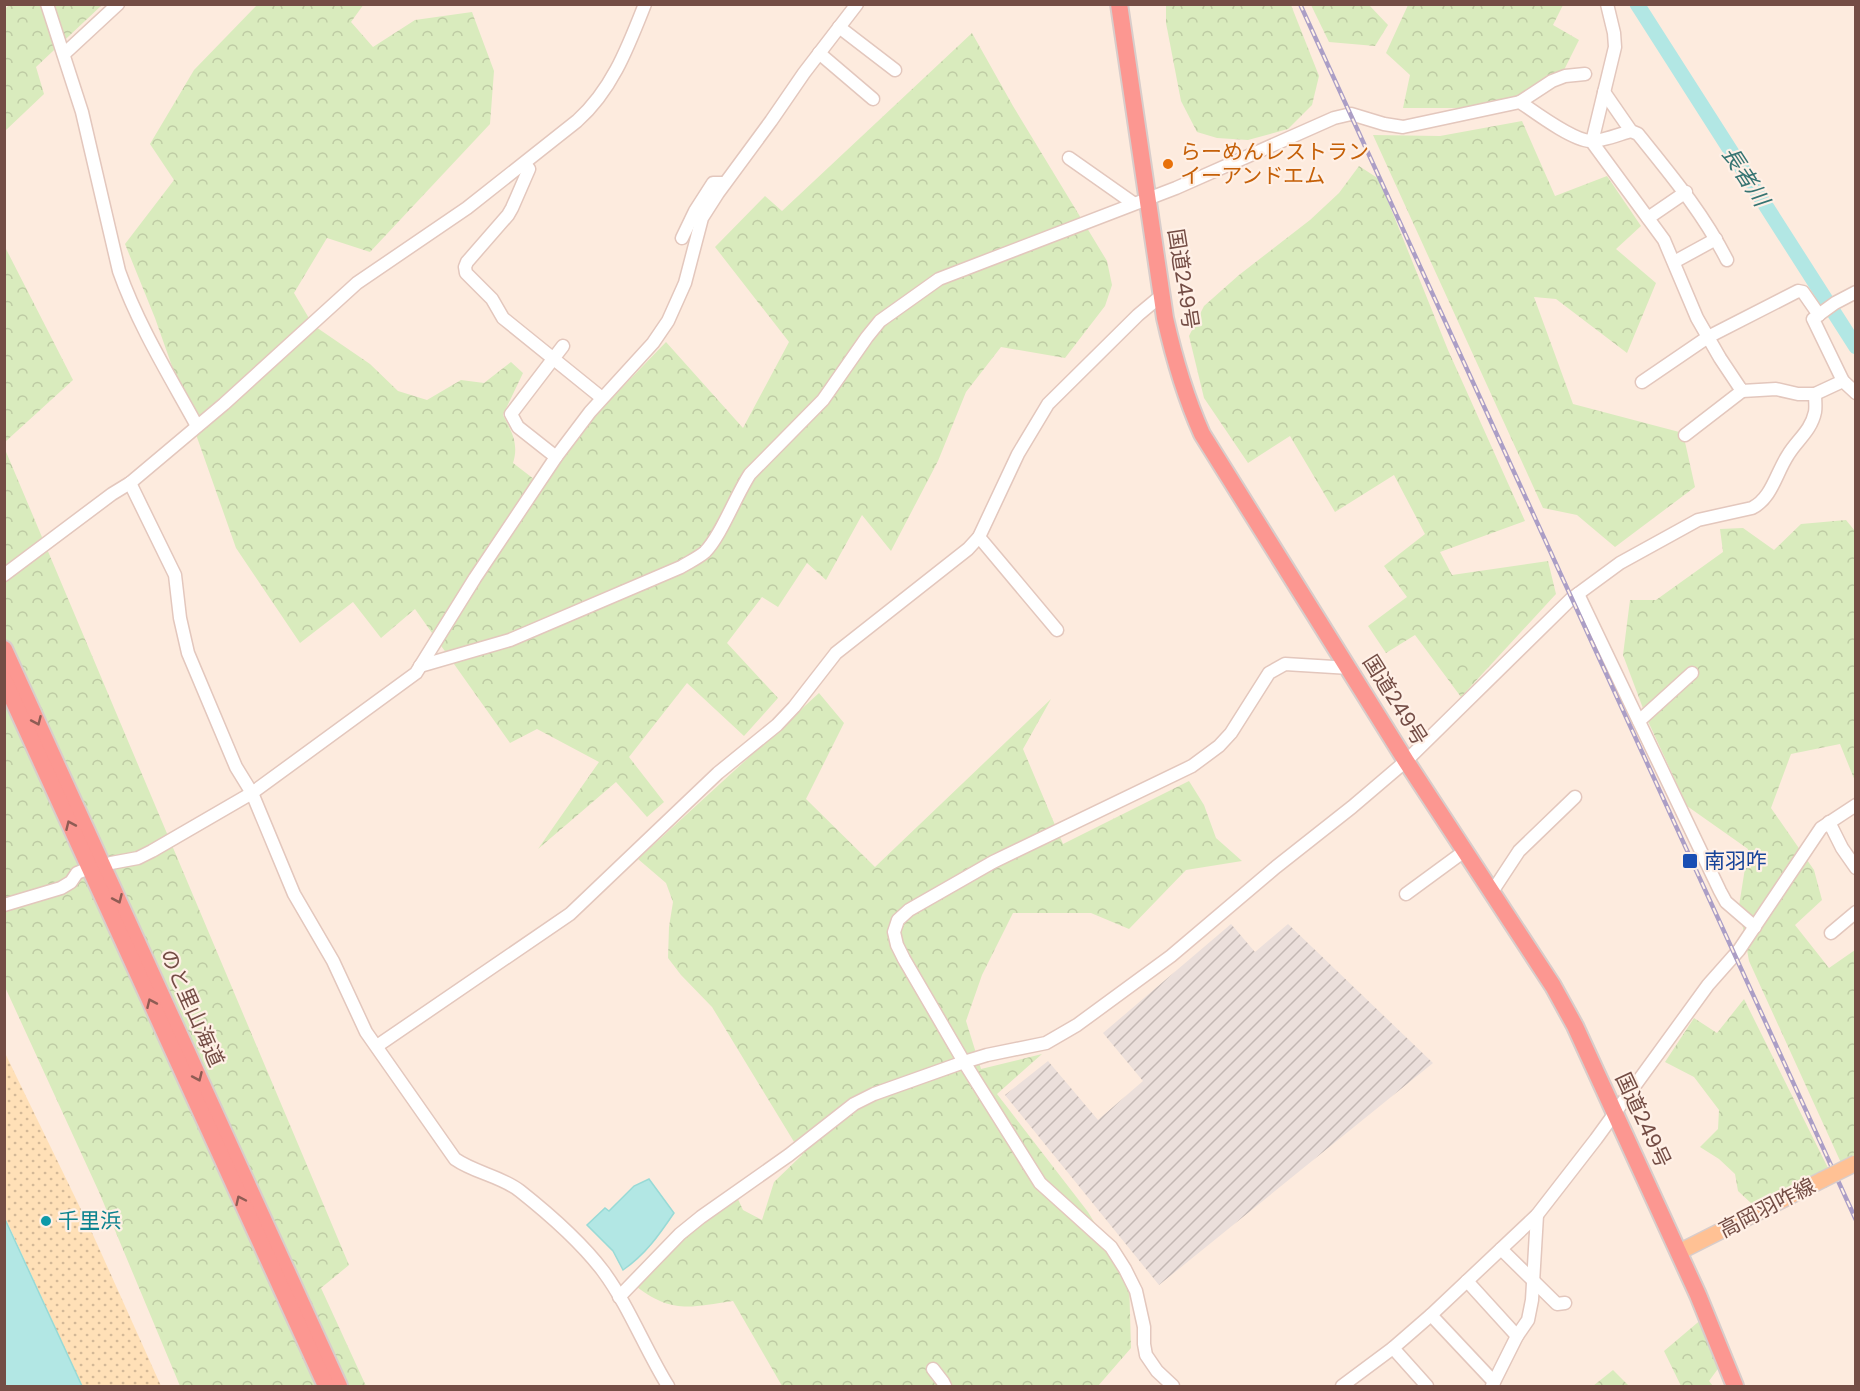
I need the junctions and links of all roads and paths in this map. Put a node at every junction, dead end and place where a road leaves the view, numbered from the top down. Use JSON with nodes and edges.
{"nodes":[{"id":1,"x":47,"y":4,"type":"edge"},
{"id":2,"x":118,"y":4,"type":"edge"},
{"id":3,"x":645,"y":4,"type":"edge"},
{"id":4,"x":857,"y":4,"type":"edge"},
{"id":5,"x":1119,"y":4,"type":"edge"},
{"id":6,"x":1606,"y":4,"type":"edge"},
{"id":7,"x":839,"y":27,"type":"junction"},
{"id":8,"x":819,"y":52,"type":"junction"},
{"id":9,"x":64,"y":54,"type":"junction"},
{"id":10,"x":896,"y":70,"type":"dead end"},
{"id":11,"x":1585,"y":74,"type":"dead end"},
{"id":12,"x":1604,"y":92,"type":"junction"},
{"id":13,"x":873,"y":99,"type":"dead end"},
{"id":14,"x":1520,"y":102,"type":"junction"},
{"id":15,"x":1631,"y":131,"type":"junction"},
{"id":16,"x":1592,"y":142,"type":"junction"},
{"id":17,"x":1069,"y":158,"type":"dead end"},
{"id":18,"x":525,"y":164,"type":"junction"},
{"id":19,"x":725,"y":183,"type":"junction"},
{"id":20,"x":1686,"y":192,"type":"junction"},
{"id":21,"x":1140,"y":201,"type":"junction"},
{"id":22,"x":1648,"y":218,"type":"junction"},
{"id":23,"x":682,"y":238,"type":"dead end"},
{"id":24,"x":1716,"y":239,"type":"junction"},
{"id":25,"x":1727,"y":260,"type":"dead end"},
{"id":26,"x":1674,"y":262,"type":"junction"},
{"id":27,"x":1856,"y":292,"type":"edge"},
{"id":28,"x":1162,"y":295,"type":"junction"},
{"id":29,"x":1821,"y":313,"type":"junction"},
{"id":30,"x":1708,"y":337,"type":"junction"},
{"id":31,"x":563,"y":346,"type":"dead end"},
{"id":32,"x":553,"y":359,"type":"junction"},
{"id":33,"x":1843,"y":381,"type":"junction"},
{"id":34,"x":1642,"y":382,"type":"dead end"},
{"id":35,"x":1742,"y":392,"type":"junction"},
{"id":36,"x":1856,"y":393,"type":"edge"},
{"id":37,"x":1815,"y":394,"type":"junction"},
{"id":38,"x":602,"y":398,"type":"junction"},
{"id":39,"x":197,"y":426,"type":"junction"},
{"id":40,"x":1685,"y":435,"type":"dead end"},
{"id":41,"x":556,"y":458,"type":"junction"},
{"id":42,"x":130,"y":483,"type":"junction"},
{"id":43,"x":979,"y":537,"type":"junction"},
{"id":44,"x":4,"y":574,"type":"edge"},
{"id":45,"x":1578,"y":594,"type":"junction"},
{"id":46,"x":1057,"y":630,"type":"dead end"},
{"id":47,"x":4,"y":649,"type":"edge"},
{"id":48,"x":420,"y":666,"type":"junction"},
{"id":49,"x":1350,"y":668,"type":"junction"},
{"id":50,"x":1692,"y":673,"type":"dead end"},
{"id":51,"x":4,"y":680,"type":"edge"},
{"id":52,"x":1639,"y":722,"type":"junction"},
{"id":53,"x":1406,"y":761,"type":"junction"},
{"id":54,"x":252,"y":793,"type":"junction"},
{"id":55,"x":1575,"y":797,"type":"dead end"},
{"id":56,"x":1856,"y":805,"type":"edge"},
{"id":57,"x":1829,"y":822,"type":"junction"},
{"id":58,"x":1466,"y":850,"type":"junction"},
{"id":59,"x":111,"y":863,"type":"dead end"},
{"id":60,"x":1856,"y":868,"type":"edge"},
{"id":61,"x":82,"y":872,"type":"dead end"},
{"id":62,"x":1492,"y":892,"type":"junction"},
{"id":63,"x":1406,"y":894,"type":"dead end"},
{"id":64,"x":4,"y":905,"type":"edge"},
{"id":65,"x":1856,"y":912,"type":"edge"},
{"id":66,"x":1755,"y":927,"type":"junction"},
{"id":67,"x":1831,"y":933,"type":"dead end"},
{"id":68,"x":377,"y":1046,"type":"junction"},
{"id":69,"x":964,"y":1062,"type":"junction"},
{"id":70,"x":1616,"y":1113,"type":"junction"},
{"id":71,"x":1856,"y":1163,"type":"edge"},
{"id":72,"x":1537,"y":1215,"type":"junction"},
{"id":73,"x":1502,"y":1249,"type":"junction"},
{"id":74,"x":1679,"y":1252,"type":"junction"},
{"id":75,"x":1467,"y":1281,"type":"junction"},
{"id":76,"x":1534,"y":1282,"type":"junction"},
{"id":77,"x":619,"y":1298,"type":"junction"},
{"id":78,"x":1566,"y":1303,"type":"dead end"},
{"id":79,"x":1431,"y":1315,"type":"junction"},
{"id":80,"x":1517,"y":1336,"type":"junction"},
{"id":81,"x":1392,"y":1348,"type":"junction"},
{"id":82,"x":933,"y":1369,"type":"dead end"},
{"id":83,"x":1496,"y":1383,"type":"edge"},
{"id":84,"x":326,"y":1386,"type":"edge"},
{"id":85,"x":339,"y":1386,"type":"edge"},
{"id":86,"x":668,"y":1386,"type":"edge"},
{"id":87,"x":945,"y":1386,"type":"edge"},
{"id":88,"x":1173,"y":1386,"type":"edge"},
{"id":89,"x":1342,"y":1386,"type":"edge"},
{"id":90,"x":1427,"y":1386,"type":"edge"},
{"id":91,"x":1735,"y":1386,"type":"edge"}],
"edges":[{"from":1,"to":9,"type":"street"},
{"from":2,"to":9,"type":"street"},
{"from":3,"to":18,"type":"street"},
{"from":4,"to":7,"type":"street"},
{"from":5,"to":21,"type":"highway","name":"国道249号"},
{"from":6,"to":12,"type":"street"},
{"from":7,"to":8,"type":"street"},
{"from":7,"to":10,"type":"street"},
{"from":8,"to":13,"type":"street"},
{"from":8,"to":19,"type":"street"},
{"from":9,"to":39,"type":"street"},
{"from":11,"to":14,"type":"street"},
{"from":12,"to":15,"type":"street"},
{"from":12,"to":16,"type":"street"},
{"from":14,"to":16,"type":"street"},
{"from":14,"to":21,"type":"street"},
{"from":15,"to":16,"type":"street"},
{"from":15,"to":20,"type":"street"},
{"from":16,"to":22,"type":"street"},
{"from":17,"to":21,"type":"street"},
{"from":18,"to":32,"type":"street"},
{"from":18,"to":39,"type":"street"},
{"from":19,"to":23,"type":"street"},
{"from":19,"to":38,"type":"street"},
{"from":20,"to":22,"type":"street"},
{"from":20,"to":24,"type":"street"},
{"from":21,"to":28,"type":"highway","name":"国道249号"},
{"from":21,"to":48,"type":"street"},
{"from":22,"to":26,"type":"street"},
{"from":24,"to":25,"type":"street"},
{"from":24,"to":26,"type":"street"},
{"from":26,"to":30,"type":"street"},
{"from":27,"to":29,"type":"street"},
{"from":28,"to":43,"type":"street"},
{"from":28,"to":49,"type":"highway","name":"国道249号"},
{"from":29,"to":30,"type":"street"},
{"from":29,"to":33,"type":"street"},
{"from":30,"to":34,"type":"street"},
{"from":30,"to":35,"type":"street"},
{"from":31,"to":32,"type":"street"},
{"from":32,"to":38,"type":"street"},
{"from":32,"to":41,"type":"street"},
{"from":33,"to":36,"type":"street"},
{"from":33,"to":37,"type":"street"},
{"from":35,"to":37,"type":"street"},
{"from":35,"to":40,"type":"street"},
{"from":37,"to":45,"type":"street"},
{"from":38,"to":41,"type":"street"},
{"from":39,"to":42,"type":"street"},
{"from":41,"to":48,"type":"street"},
{"from":42,"to":44,"type":"street"},
{"from":42,"to":54,"type":"street"},
{"from":43,"to":46,"type":"street"},
{"from":43,"to":68,"type":"street"},
{"from":45,"to":52,"type":"street"},
{"from":45,"to":53,"type":"street"},
{"from":47,"to":85,"type":"highway","name":"のと里山海道","one_way":true},
{"from":48,"to":54,"type":"street"},
{"from":49,"to":53,"type":"highway","name":"国道249号"},
{"from":49,"to":69,"type":"street"},
{"from":50,"to":52,"type":"street"},
{"from":84,"to":51,"type":"highway","name":"のと里山海道","one_way":true},
{"from":52,"to":66,"type":"street"},
{"from":53,"to":58,"type":"highway","name":"国道249号"},
{"from":53,"to":69,"type":"street"},
{"from":54,"to":59,"type":"street"},
{"from":54,"to":68,"type":"street"},
{"from":55,"to":62,"type":"street"},
{"from":56,"to":57,"type":"street"},
{"from":57,"to":60,"type":"street"},
{"from":57,"to":66,"type":"street"},
{"from":58,"to":62,"type":"highway","name":"国道249号"},
{"from":58,"to":63,"type":"street"},
{"from":61,"to":64,"type":"street"},
{"from":62,"to":70,"type":"highway","name":"国道249号"},
{"from":65,"to":67,"type":"street"},
{"from":66,"to":70,"type":"street"},
{"from":68,"to":77,"type":"street"},
{"from":69,"to":77,"type":"street"},
{"from":69,"to":88,"type":"street"},
{"from":70,"to":72,"type":"street"},
{"from":70,"to":74,"type":"highway","name":"国道249号"},
{"from":71,"to":74,"type":"main road","name":"高岡羽咋線","bridge":true},
{"from":72,"to":73,"type":"street"},
{"from":72,"to":76,"type":"street"},
{"from":73,"to":75,"type":"street"},
{"from":73,"to":76,"type":"street"},
{"from":74,"to":91,"type":"highway","name":"国道249号"},
{"from":75,"to":79,"type":"street"},
{"from":75,"to":80,"type":"street"},
{"from":76,"to":78,"type":"street"},
{"from":76,"to":80,"type":"street"},
{"from":77,"to":86,"type":"street"},
{"from":79,"to":81,"type":"street"},
{"from":79,"to":83,"type":"street"},
{"from":80,"to":83,"type":"street"},
{"from":81,"to":89,"type":"street"},
{"from":81,"to":90,"type":"street"},
{"from":82,"to":87,"type":"street"}]}
